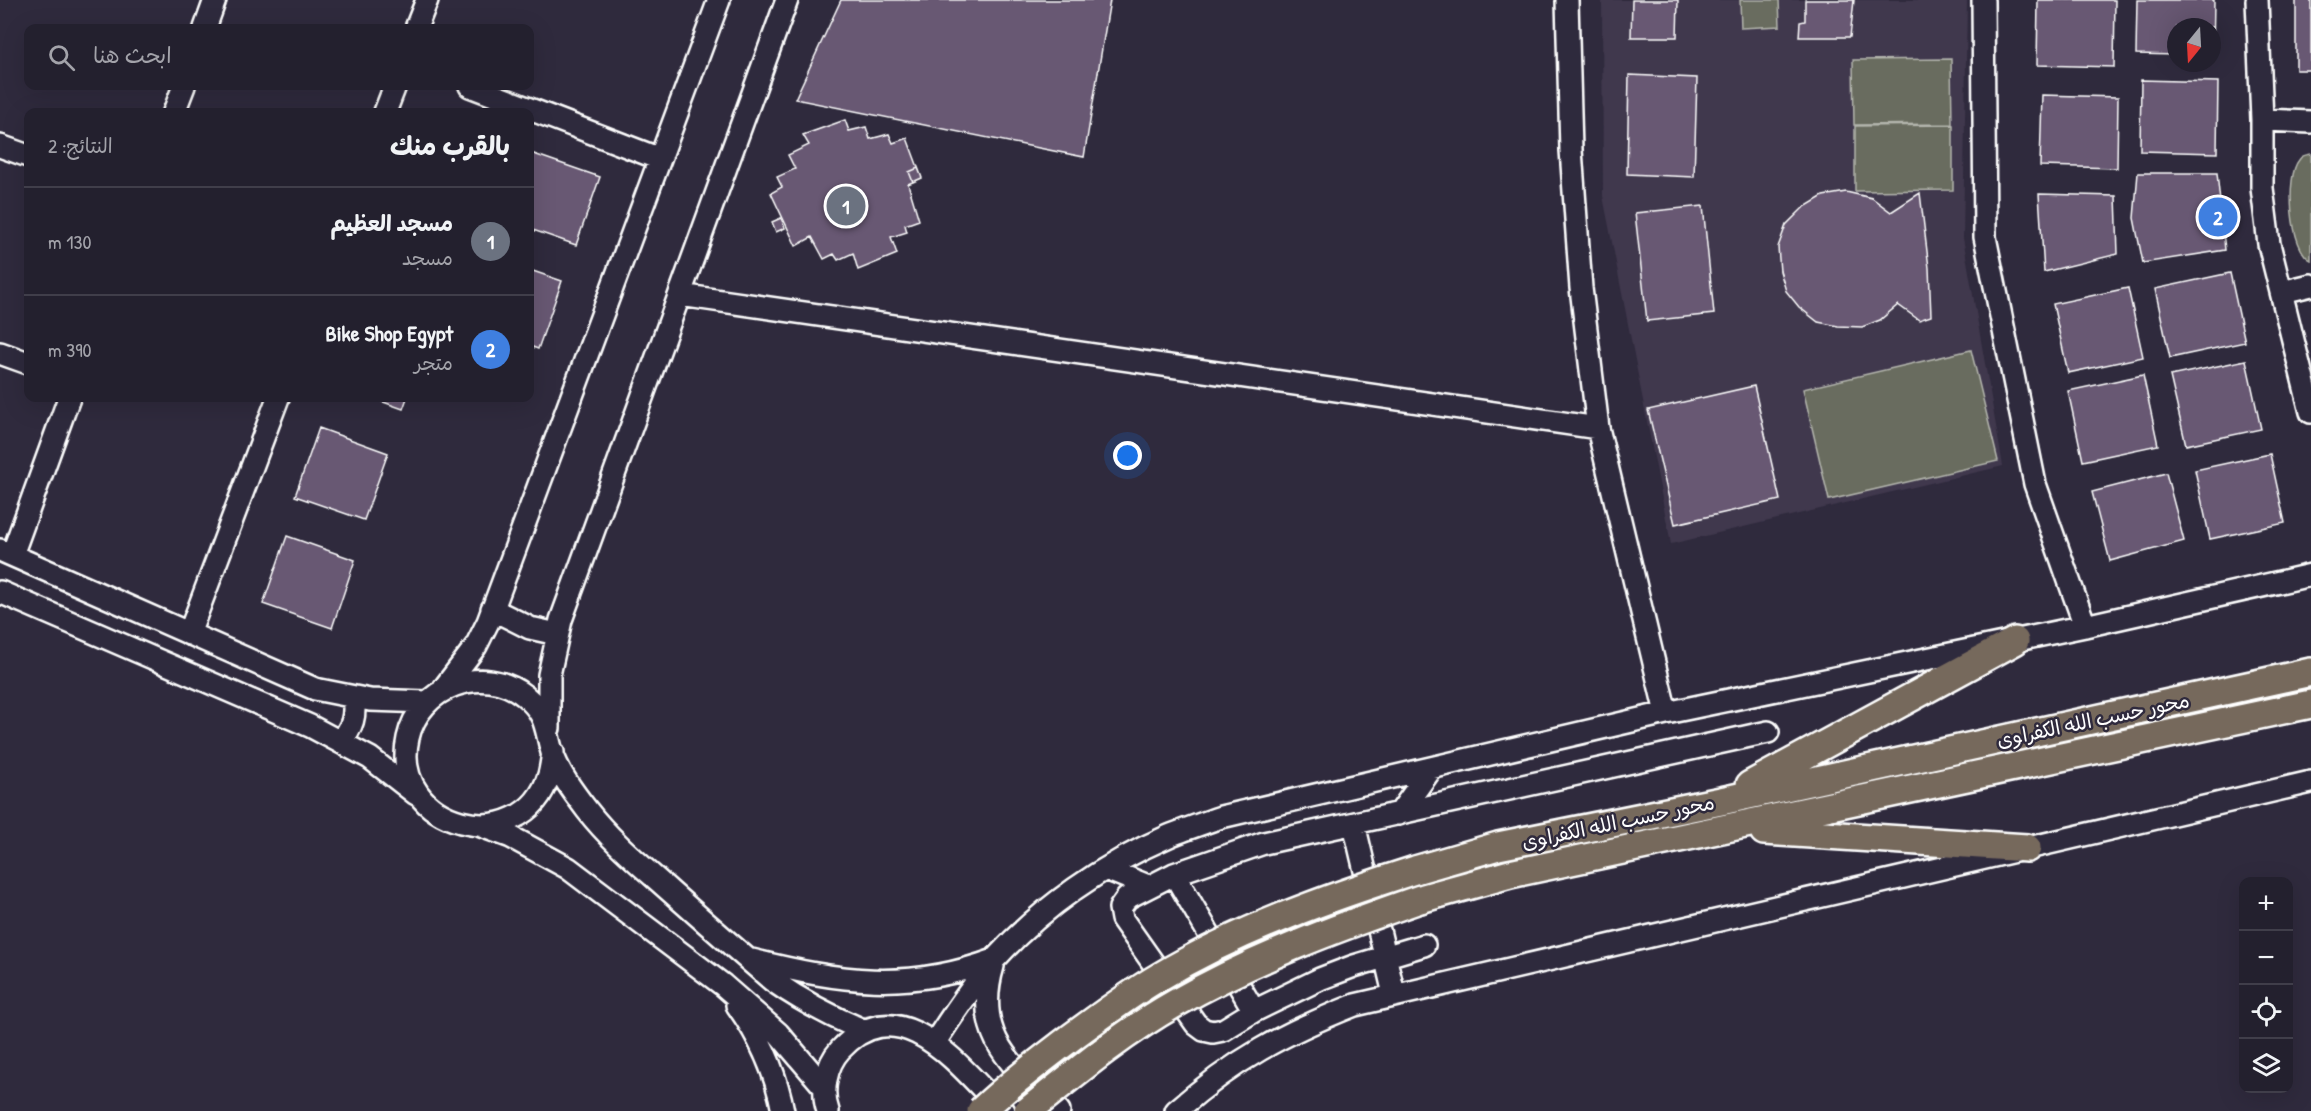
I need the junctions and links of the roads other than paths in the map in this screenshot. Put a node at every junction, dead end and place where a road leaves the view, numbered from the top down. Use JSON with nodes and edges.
{"nodes":[{"id":1,"x":215,"y":0,"type":"edge"},
{"id":2,"x":427,"y":0,"type":"edge"},
{"id":3,"x":719,"y":0,"type":"edge"},
{"id":4,"x":787,"y":0,"type":"edge"},
{"id":5,"x":1567,"y":0,"type":"edge"},
{"id":6,"x":1983,"y":0,"type":"edge"},
{"id":7,"x":2257,"y":0,"type":"edge"},
{"id":8,"x":206,"y":24,"type":"edge"},
{"id":9,"x":418,"y":24,"type":"edge"},
{"id":10,"x":182,"y":90,"type":"edge"},
{"id":11,"x":393,"y":90,"type":"edge"},
{"id":12,"x":480,"y":90,"type":"edge"},
{"id":13,"x":176,"y":108,"type":"edge"},
{"id":14,"x":387,"y":108,"type":"edge"},
{"id":15,"x":527,"y":108,"type":"edge"},
{"id":16,"x":534,"y":111,"type":"edge"},
{"id":17,"x":2262,"y":120,"type":"junction"},
{"id":18,"x":2311,"y":122,"type":"edge"},
{"id":19,"x":0,"y":146,"type":"edge"},
{"id":20,"x":24,"y":155,"type":"edge"},
{"id":21,"x":660,"y":159,"type":"junction"},
{"id":22,"x":2311,"y":285,"type":"edge"},
{"id":23,"x":2282,"y":292,"type":"junction"},
{"id":24,"x":680,"y":295,"type":"junction"},
{"id":25,"x":0,"y":353,"type":"edge"},
{"id":26,"x":24,"y":362,"type":"edge"},
{"id":27,"x":67,"y":402,"type":"edge"},
{"id":28,"x":276,"y":402,"type":"edge"},
{"id":29,"x":2311,"y":412,"type":"edge"},
{"id":30,"x":1598,"y":428,"type":"junction"},
{"id":31,"x":6,"y":552,"type":"edge"},
{"id":32,"x":2311,"y":575,"type":"edge"},
{"id":33,"x":0,"y":592,"type":"edge"},
{"id":34,"x":492,"y":609,"type":"junction"},
{"id":35,"x":2085,"y":626,"type":"junction"},
{"id":36,"x":189,"y":634,"type":"junction"},
{"id":37,"x":557,"y":634,"type":"junction"},
{"id":38,"x":2015,"y":641,"type":"junction"},
{"id":39,"x":2311,"y":672,"type":"edge"},
{"id":40,"x":444,"y":689,"type":"junction"},
{"id":41,"x":353,"y":697,"type":"junction"},
{"id":42,"x":427,"y":702,"type":"junction"},
{"id":43,"x":2311,"y":704,"type":"edge"},
{"id":44,"x":1666,"y":713,"type":"junction"},
{"id":45,"x":1768,"y":732,"type":"dead end"},
{"id":46,"x":340,"y":741,"type":"junction"},
{"id":47,"x":551,"y":742,"type":"junction"},
{"id":48,"x":1431,"y":769,"type":"junction"},
{"id":49,"x":2311,"y":782,"type":"edge"},
{"id":50,"x":423,"y":800,"type":"junction"},
{"id":51,"x":1721,"y":801,"type":"junction"},
{"id":52,"x":1399,"y":814,"type":"junction"},
{"id":53,"x":1354,"y":824,"type":"junction"},
{"id":54,"x":480,"y":826,"type":"junction"},
{"id":55,"x":1730,"y":829,"type":"junction"},
{"id":56,"x":2027,"y":848,"type":"junction"},
{"id":57,"x":1106,"y":869,"type":"junction"},
{"id":58,"x":1174,"y":874,"type":"junction"},
{"id":59,"x":1148,"y":886,"type":"junction"},
{"id":60,"x":1424,"y":945,"type":"dead end"},
{"id":61,"x":1385,"y":956,"type":"junction"},
{"id":62,"x":747,"y":958,"type":"junction"},
{"id":63,"x":995,"y":960,"type":"junction"},
{"id":64,"x":723,"y":985,"type":"junction"},
{"id":65,"x":1394,"y":994,"type":"junction"},
{"id":66,"x":1254,"y":1011,"type":"junction"},
{"id":67,"x":865,"y":1031,"type":"junction"},
{"id":68,"x":935,"y":1042,"type":"junction"},
{"id":69,"x":1205,"y":1086,"type":"junction"},
{"id":70,"x":825,"y":1088,"type":"junction"},
{"id":71,"x":783,"y":1111,"type":"edge"},
{"id":72,"x":828,"y":1111,"type":"edge"},
{"id":73,"x":981,"y":1111,"type":"edge"},
{"id":74,"x":1004,"y":1111,"type":"edge"},
{"id":75,"x":1028,"y":1111,"type":"edge"},
{"id":76,"x":1059,"y":1111,"type":"edge"},
{"id":77,"x":1176,"y":1111,"type":"edge"},
{"id":78,"x":1192,"y":1111,"type":"edge"}],
"edges":[{"from":1,"to":8,"type":"street"},
{"from":2,"to":9,"type":"street"},
{"from":3,"to":21,"type":"street"},
{"from":4,"to":24,"type":"street"},
{"from":5,"to":30,"type":"street"},
{"from":6,"to":35,"type":"street"},
{"from":7,"to":17,"type":"street"},
{"from":10,"to":13,"type":"street"},
{"from":11,"to":14,"type":"street"},
{"from":12,"to":15,"type":"street"},
{"from":16,"to":21,"type":"street"},
{"from":17,"to":18,"type":"street"},
{"from":17,"to":23,"type":"street"},
{"from":19,"to":20,"type":"street"},
{"from":21,"to":34,"type":"street"},
{"from":22,"to":23,"type":"street"},
{"from":23,"to":29,"type":"street"},
{"from":24,"to":30,"type":"street"},
{"from":24,"to":37,"type":"street"},
{"from":25,"to":26,"type":"street"},
{"from":27,"to":31,"type":"street"},
{"from":28,"to":36,"type":"street"},
{"from":30,"to":44,"type":"street"},
{"from":31,"to":36,"type":"street"},
{"from":32,"to":35,"type":"street"},
{"from":33,"to":46,"type":"street"},
{"from":34,"to":37,"type":"street"},
{"from":34,"to":40,"type":"street"},
{"from":35,"to":38,"type":"street"},
{"from":36,"to":41,"type":"street"},
{"from":37,"to":47,"type":"street"},
{"from":38,"to":44,"type":"street"},
{"from":38,"to":51,"type":"main road"},
{"from":39,"to":51,"type":"main road","name":"محور حسب الله الكفراوى"},
{"from":40,"to":42,"type":"street"},
{"from":40,"to":47,"type":"street"},
{"from":41,"to":42,"type":"street"},
{"from":41,"to":46,"type":"street"},
{"from":42,"to":50,"type":"street"},
{"from":43,"to":55,"type":"main road","name":"محور حسب الله الكفراوى"},
{"from":44,"to":48,"type":"street"},
{"from":45,"to":52,"type":"street"},
{"from":46,"to":50,"type":"street"},
{"from":47,"to":54,"type":"street"},
{"from":47,"to":62,"type":"street"},
{"from":48,"to":52,"type":"street"},
{"from":48,"to":57,"type":"street"},
{"from":49,"to":56,"type":"street"},
{"from":50,"to":54,"type":"street"},
{"from":51,"to":73,"type":"main road","name":"محور حسب الله الكفراوى","bridge":true},
{"from":52,"to":53,"type":"street"},
{"from":53,"to":58,"type":"street"},
{"from":53,"to":61,"type":"street"},
{"from":54,"to":64,"type":"street"},
{"from":55,"to":56,"type":"main road"},
{"from":55,"to":75,"type":"main road","name":"محور حسب الله الكفراوى","bridge":true},
{"from":56,"to":65,"type":"street"},
{"from":57,"to":59,"type":"street"},
{"from":57,"to":63,"type":"street"},
{"from":58,"to":59,"type":"street"},
{"from":58,"to":66,"type":"street"},
{"from":59,"to":66,"type":"street"},
{"from":60,"to":61,"type":"street"},
{"from":61,"to":65,"type":"street"},
{"from":61,"to":66,"type":"street"},
{"from":62,"to":63,"type":"street"},
{"from":62,"to":67,"type":"street"},
{"from":63,"to":68,"type":"street"},
{"from":63,"to":76,"type":"street"},
{"from":64,"to":70,"type":"street"},
{"from":64,"to":71,"type":"street"},
{"from":65,"to":69,"type":"street"},
{"from":67,"to":68,"type":"street"},
{"from":67,"to":70,"type":"street"},
{"from":68,"to":74,"type":"street"},
{"from":69,"to":77,"type":"street"},
{"from":69,"to":78,"type":"street"},
{"from":70,"to":72,"type":"street"}]}
